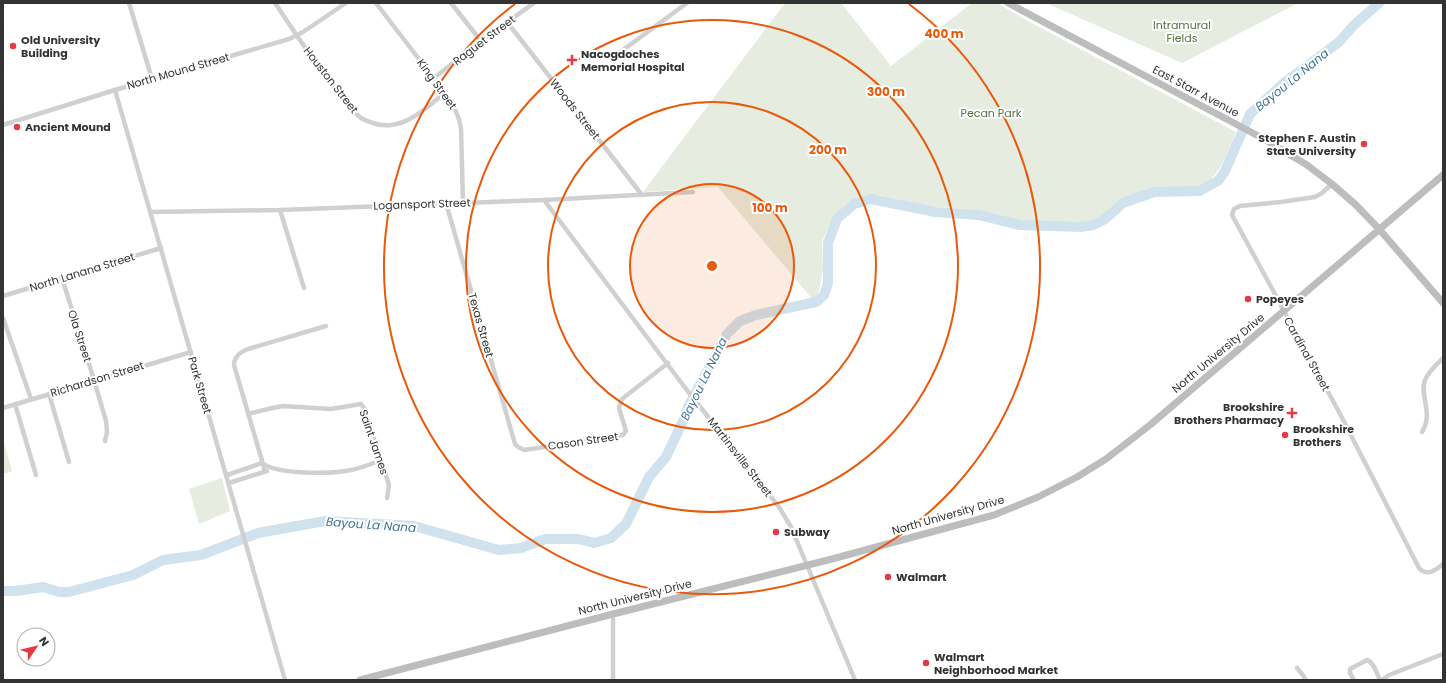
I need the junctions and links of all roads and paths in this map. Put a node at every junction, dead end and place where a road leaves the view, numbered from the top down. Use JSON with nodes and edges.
{"nodes":[{"id":1,"x":129,"y":3,"type":"edge"},
{"id":2,"x":274,"y":3,"type":"edge"},
{"id":3,"x":346,"y":3,"type":"edge"},
{"id":4,"x":376,"y":3,"type":"edge"},
{"id":5,"x":450,"y":3,"type":"edge"},
{"id":6,"x":534,"y":3,"type":"edge"},
{"id":7,"x":687,"y":3,"type":"edge"},
{"id":8,"x":1008,"y":3,"type":"edge"},
{"id":9,"x":507,"y":22,"type":"junction"},
{"id":10,"x":297,"y":36,"type":"junction"},
{"id":11,"x":481,"y":41,"type":"junction"},
{"id":12,"x":612,"y":58,"type":"dead end"},
{"id":13,"x":434,"y":78,"type":"junction"},
{"id":14,"x":152,"y":79,"type":"junction"},
{"id":15,"x":115,"y":90,"type":"junction"},
{"id":16,"x":445,"y":93,"type":"junction"},
{"id":17,"x":3,"y":125,"type":"edge"},
{"id":18,"x":1443,"y":175,"type":"edge"},
{"id":19,"x":1332,"y":184,"type":"junction"},
{"id":20,"x":693,"y":192,"type":"dead end"},
{"id":21,"x":642,"y":195,"type":"junction"},
{"id":22,"x":544,"y":200,"type":"junction"},
{"id":23,"x":463,"y":202,"type":"junction"},
{"id":24,"x":446,"y":203,"type":"junction"},
{"id":25,"x":280,"y":210,"type":"junction"},
{"id":26,"x":151,"y":212,"type":"junction"},
{"id":27,"x":1379,"y":229,"type":"junction"},
{"id":28,"x":161,"y":248,"type":"junction"},
{"id":29,"x":62,"y":278,"type":"junction"},
{"id":30,"x":304,"y":288,"type":"dead end"},
{"id":31,"x":3,"y":296,"type":"edge"},
{"id":32,"x":1443,"y":303,"type":"edge"},
{"id":33,"x":1284,"y":312,"type":"junction"},
{"id":34,"x":3,"y":318,"type":"edge"},
{"id":35,"x":326,"y":326,"type":"dead end"},
{"id":36,"x":191,"y":352,"type":"junction"},
{"id":37,"x":1443,"y":358,"type":"edge"},
{"id":38,"x":668,"y":363,"type":"junction"},
{"id":39,"x":94,"y":380,"type":"junction"},
{"id":40,"x":49,"y":394,"type":"junction"},
{"id":41,"x":31,"y":399,"type":"junction"},
{"id":42,"x":14,"y":404,"type":"junction"},
{"id":43,"x":3,"y":408,"type":"edge"},
{"id":44,"x":248,"y":414,"type":"junction"},
{"id":45,"x":1422,"y":432,"type":"dead end"},
{"id":46,"x":105,"y":441,"type":"dead end"},
{"id":47,"x":518,"y":447,"type":"joint"},
{"id":48,"x":381,"y":460,"type":"junction"},
{"id":49,"x":69,"y":462,"type":"dead end"},
{"id":50,"x":262,"y":463,"type":"junction"},
{"id":51,"x":276,"y":469,"type":"junction"},
{"id":52,"x":265,"y":471,"type":"junction"},
{"id":53,"x":36,"y":475,"type":"dead end"},
{"id":54,"x":227,"y":475,"type":"junction"},
{"id":55,"x":229,"y":483,"type":"junction"},
{"id":56,"x":386,"y":498,"type":"dead end"},
{"id":57,"x":1443,"y":564,"type":"edge"},
{"id":58,"x":807,"y":565,"type":"junction"},
{"id":59,"x":613,"y":614,"type":"junction"},
{"id":60,"x":1443,"y":654,"type":"edge"},
{"id":61,"x":1297,"y":668,"type":"dead end"},
{"id":62,"x":285,"y":680,"type":"edge"},
{"id":63,"x":360,"y":680,"type":"edge"},
{"id":64,"x":613,"y":680,"type":"edge"},
{"id":65,"x":855,"y":680,"type":"edge"},
{"id":66,"x":1306,"y":680,"type":"edge"},
{"id":67,"x":1354,"y":680,"type":"edge"},
{"id":68,"x":1381,"y":680,"type":"edge"}],
"edges":[{"from":1,"to":14,"type":"street"},
{"from":2,"to":10,"type":"street","name":"Houston Street"},
{"from":3,"to":10,"type":"street","name":"North Mound Street"},
{"from":4,"to":13,"type":"street","name":"King Street"},
{"from":5,"to":11,"type":"street"},
{"from":6,"to":9,"type":"street","name":"Raguet Street"},
{"from":7,"to":12,"type":"street"},
{"from":8,"to":19,"type":"main road","name":"East Starr Avenue"},
{"from":9,"to":11,"type":"street","name":"Raguet Street"},
{"from":9,"to":21,"type":"street","name":"Woods Street"},
{"from":10,"to":14,"type":"street","name":"North Mound Street"},
{"from":10,"to":16,"type":"street","name":"Houston Street"},
{"from":11,"to":13,"type":"street","name":"Raguet Street"},
{"from":13,"to":16,"type":"street","name":"King Street"},
{"from":14,"to":15,"type":"street","name":"North Mound Street"},
{"from":15,"to":17,"type":"street","name":"North Mound Street"},
{"from":15,"to":26,"type":"street","name":"Park Street"},
{"from":16,"to":23,"type":"street","name":"King Street"},
{"from":18,"to":27,"type":"main road","name":"North University Drive"},
{"from":19,"to":27,"type":"main road","name":"East Starr Avenue"},
{"from":19,"to":33,"type":"street","name":"Cardinal Street"},
{"from":20,"to":21,"type":"street","name":"Logansport Street"},
{"from":21,"to":22,"type":"street","name":"Logansport Street"},
{"from":22,"to":23,"type":"street","name":"Logansport Street"},
{"from":22,"to":38,"type":"street","name":"Martinsville Street"},
{"from":23,"to":24,"type":"street","name":"Logansport Street"},
{"from":24,"to":25,"type":"street","name":"Logansport Street"},
{"from":24,"to":47,"type":"street","name":"Texas Street"},
{"from":25,"to":26,"type":"street","name":"Logansport Street"},
{"from":25,"to":30,"type":"street"},
{"from":26,"to":28,"type":"street","name":"Park Street"},
{"from":27,"to":32,"type":"main road","name":"East Starr Avenue"},
{"from":27,"to":33,"type":"main road","name":"North University Drive"},
{"from":28,"to":29,"type":"street","name":"North Lanana Street"},
{"from":28,"to":36,"type":"street","name":"Park Street"},
{"from":29,"to":31,"type":"street","name":"North Lanana Street"},
{"from":29,"to":39,"type":"street","name":"Ola Street"},
{"from":33,"to":57,"type":"street","name":"Cardinal Street"},
{"from":33,"to":58,"type":"main road","name":"North University Drive"},
{"from":34,"to":41,"type":"street"},
{"from":35,"to":44,"type":"street"},
{"from":36,"to":39,"type":"street","name":"Richardson Street"},
{"from":36,"to":54,"type":"street","name":"Park Street"},
{"from":37,"to":45,"type":"street"},
{"from":38,"to":47,"type":"street","name":"Cason Street"},
{"from":38,"to":58,"type":"street","name":"Martinsville Street"},
{"from":39,"to":40,"type":"street","name":"Richardson Street"},
{"from":39,"to":46,"type":"street","name":"Ola Street"},
{"from":40,"to":41,"type":"street","name":"Richardson Street"},
{"from":40,"to":49,"type":"street"},
{"from":41,"to":42,"type":"street","name":"Richardson Street"},
{"from":42,"to":43,"type":"street","name":"Richardson Street"},
{"from":42,"to":53,"type":"street"},
{"from":44,"to":48,"type":"street","name":"Saint James"},
{"from":44,"to":50,"type":"street"},
{"from":48,"to":51,"type":"street"},
{"from":48,"to":56,"type":"street","name":"Saint James"},
{"from":50,"to":51,"type":"street"},
{"from":50,"to":52,"type":"street"},
{"from":50,"to":54,"type":"street"},
{"from":51,"to":52,"type":"street"},
{"from":52,"to":55,"type":"street"},
{"from":54,"to":55,"type":"street","name":"Park Street"},
{"from":55,"to":62,"type":"street","name":"Park Street"},
{"from":58,"to":59,"type":"main road","name":"North University Drive"},
{"from":58,"to":65,"type":"street","name":"Martinsville Street"},
{"from":59,"to":63,"type":"main road","name":"North University Drive"},
{"from":59,"to":64,"type":"street"},
{"from":60,"to":68,"type":"street"},
{"from":61,"to":66,"type":"street"},
{"from":67,"to":68,"type":"street"}]}
